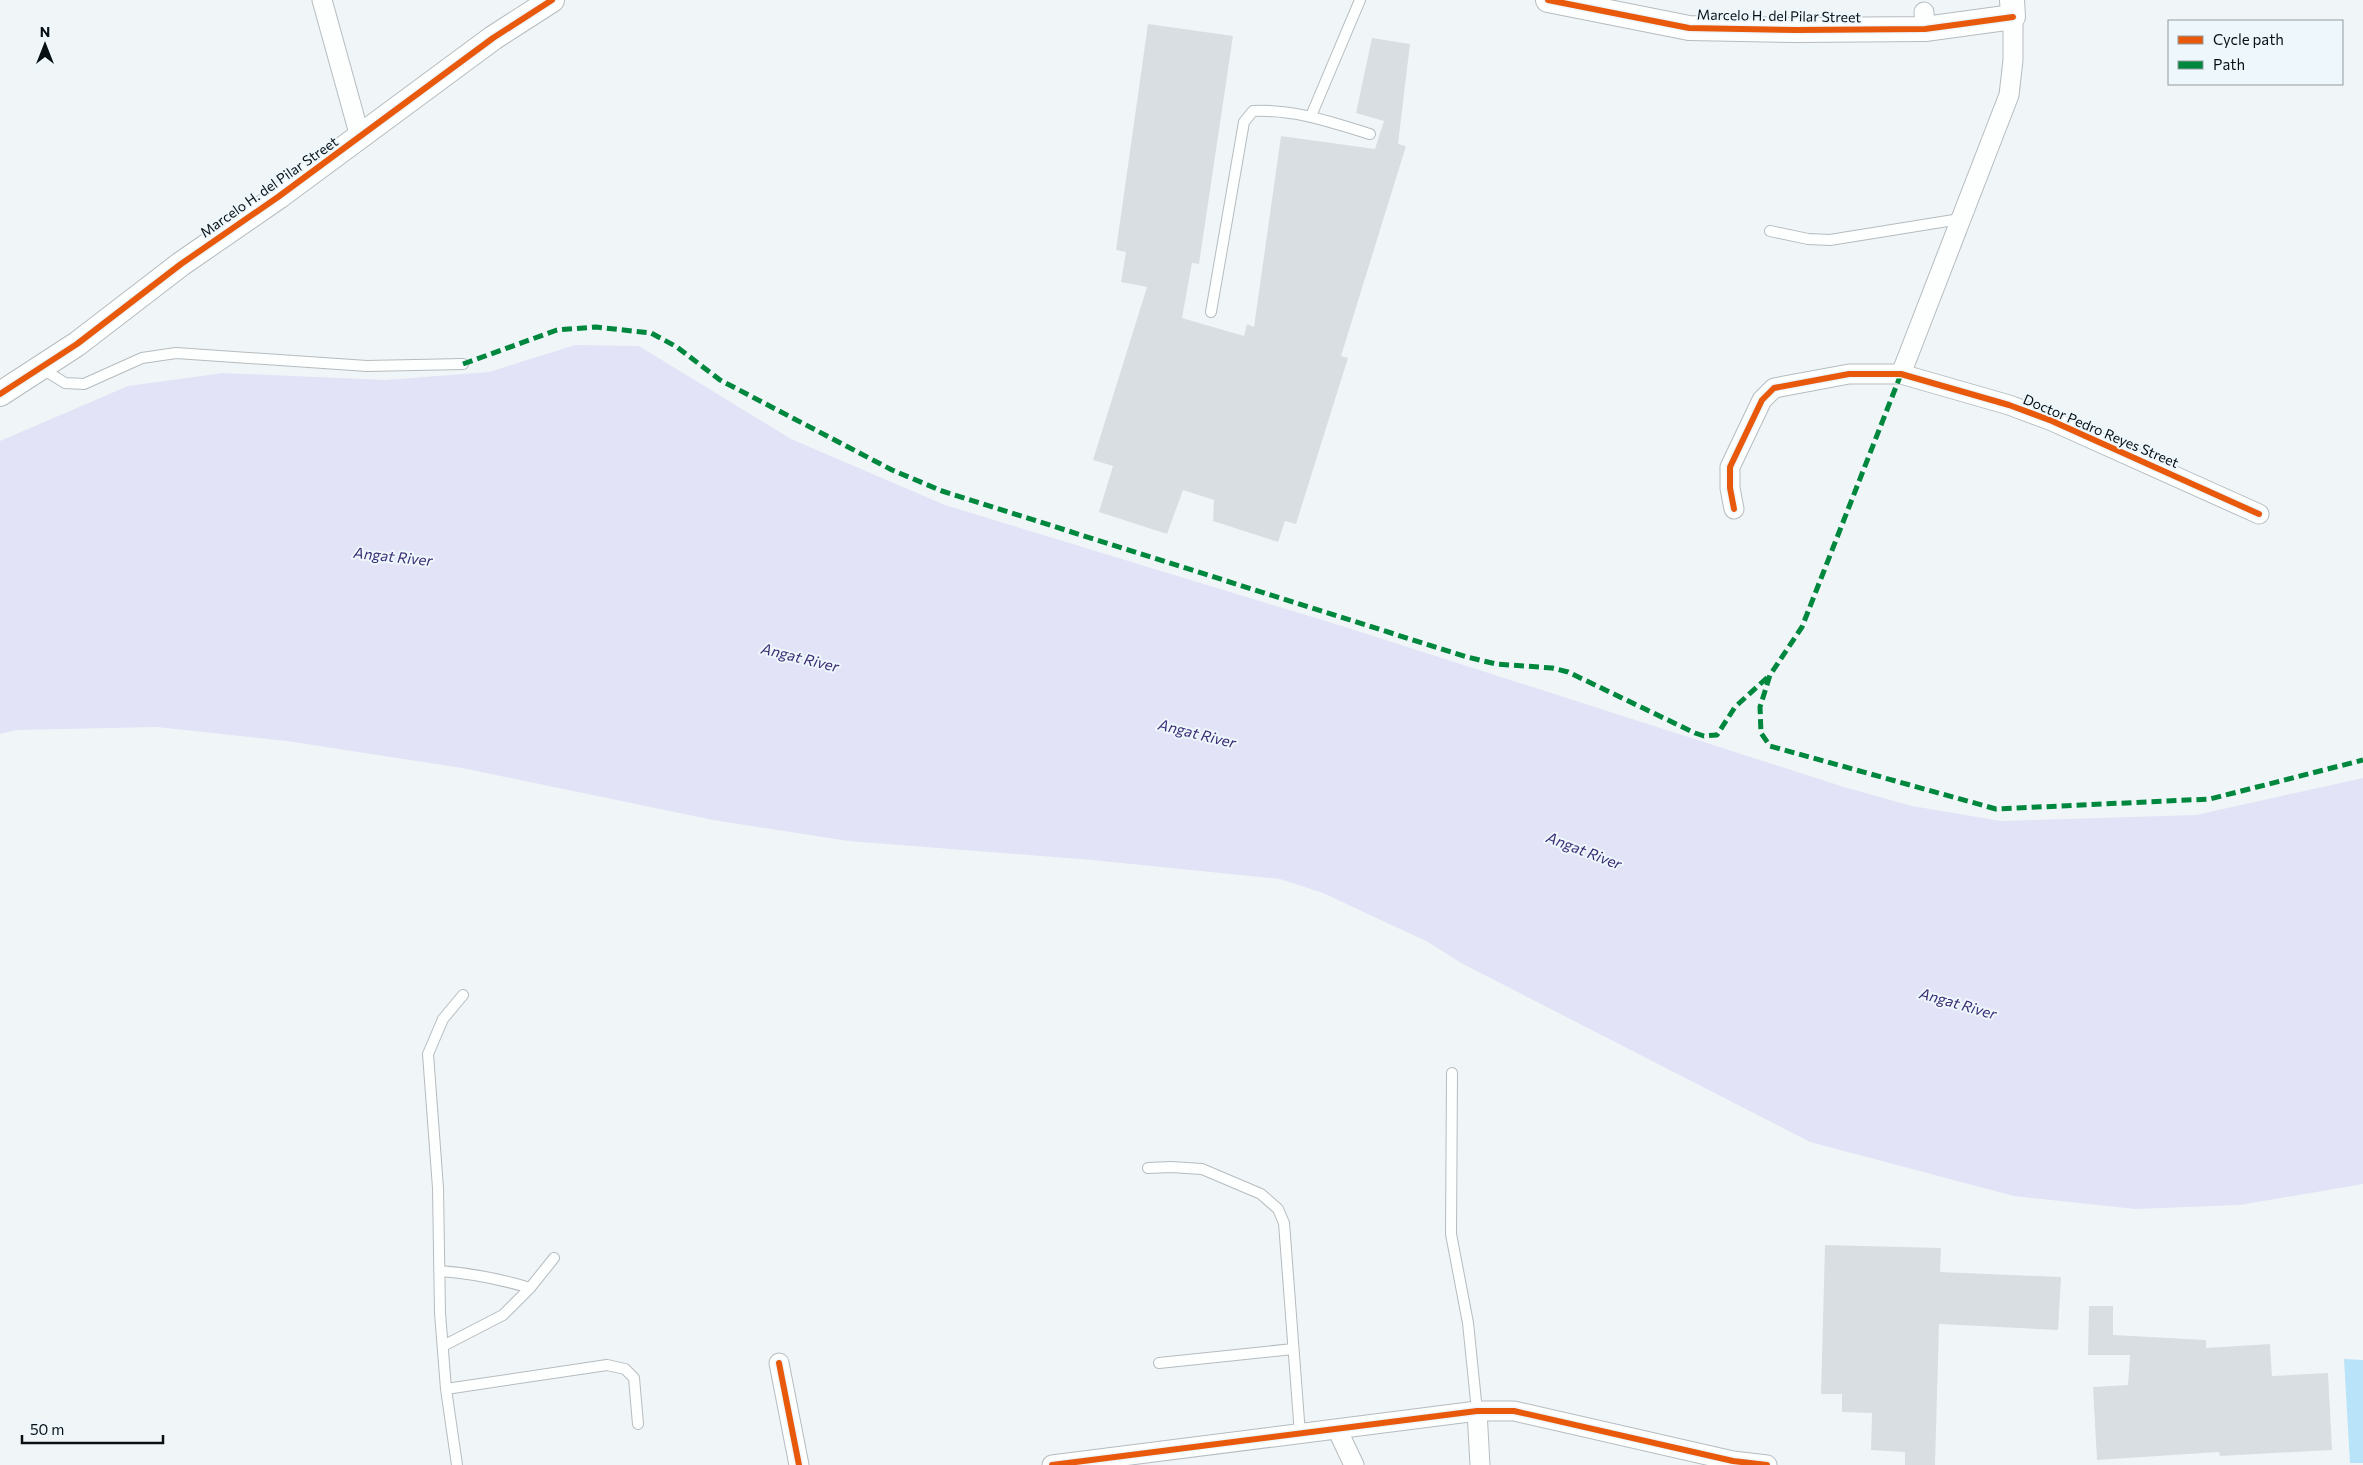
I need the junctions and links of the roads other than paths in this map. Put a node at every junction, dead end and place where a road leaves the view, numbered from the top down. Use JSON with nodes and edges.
{"nodes":[{"id":1,"x":322,"y":0,"type":"edge"},
{"id":2,"x":552,"y":0,"type":"edge"},
{"id":3,"x":1360,"y":0,"type":"edge"},
{"id":4,"x":1548,"y":0,"type":"edge"},
{"id":5,"x":2012,"y":9,"type":"edge"},
{"id":6,"x":1924,"y":11,"type":"edge"},
{"id":7,"x":1311,"y":116,"type":"junction"},
{"id":8,"x":1370,"y":134,"type":"dead end"},
{"id":9,"x":360,"y":137,"type":"junction"},
{"id":10,"x":1960,"y":219,"type":"junction"},
{"id":11,"x":1770,"y":230,"type":"dead end"},
{"id":12,"x":1211,"y":312,"type":"dead end"},
{"id":13,"x":463,"y":364,"type":"dead end"},
{"id":14,"x":41,"y":368,"type":"junction"},
{"id":15,"x":1901,"y":374,"type":"junction"},
{"id":16,"x":0,"y":394,"type":"edge"},
{"id":17,"x":1734,"y":509,"type":"dead end"},
{"id":18,"x":2259,"y":514,"type":"dead end"},
{"id":19,"x":463,"y":995,"type":"dead end"},
{"id":20,"x":1452,"y":1073,"type":"dead end"},
{"id":21,"x":1148,"y":1168,"type":"dead end"},
{"id":22,"x":554,"y":1258,"type":"dead end"},
{"id":23,"x":439,"y":1271,"type":"junction"},
{"id":24,"x":530,"y":1288,"type":"junction"},
{"id":25,"x":443,"y":1346,"type":"junction"},
{"id":26,"x":1293,"y":1349,"type":"junction"},
{"id":27,"x":779,"y":1363,"type":"dead end"},
{"id":28,"x":1159,"y":1363,"type":"dead end"},
{"id":29,"x":446,"y":1389,"type":"junction"},
{"id":30,"x":1477,"y":1411,"type":"junction"},
{"id":31,"x":638,"y":1424,"type":"dead end"},
{"id":32,"x":1337,"y":1429,"type":"junction"},
{"id":33,"x":1300,"y":1434,"type":"junction"},
{"id":34,"x":457,"y":1465,"type":"edge"},
{"id":35,"x":798,"y":1465,"type":"edge"},
{"id":36,"x":1052,"y":1465,"type":"edge"},
{"id":37,"x":1354,"y":1465,"type":"edge"},
{"id":38,"x":1480,"y":1465,"type":"edge"},
{"id":39,"x":1767,"y":1465,"type":"edge"}],
"edges":[{"from":1,"to":9,"type":"street"},
{"from":2,"to":9,"type":"street","name":"Marcelo H. del Pilar Street"},
{"from":3,"to":7,"type":"lane"},
{"from":4,"to":6,"type":"street","name":"Marcelo H. del Pilar Street"},
{"from":5,"to":6,"type":"street","name":"Marcelo H. del Pilar Street"},
{"from":5,"to":10,"type":"street"},
{"from":7,"to":8,"type":"lane"},
{"from":7,"to":12,"type":"lane"},
{"from":9,"to":14,"type":"street","name":"Marcelo H. del Pilar Street"},
{"from":10,"to":11,"type":"lane"},
{"from":10,"to":15,"type":"street"},
{"from":13,"to":14,"type":"lane"},
{"from":14,"to":16,"type":"street","name":"Marcelo H. del Pilar Street"},
{"from":15,"to":17,"type":"street","name":"Doctor Pedro Reyes Street"},
{"from":15,"to":18,"type":"street","name":"Doctor Pedro Reyes Street"},
{"from":19,"to":23,"type":"lane"},
{"from":20,"to":30,"type":"lane"},
{"from":21,"to":26,"type":"lane"},
{"from":22,"to":24,"type":"lane"},
{"from":23,"to":24,"type":"lane"},
{"from":23,"to":25,"type":"lane"},
{"from":24,"to":25,"type":"lane"},
{"from":25,"to":29,"type":"lane"},
{"from":26,"to":28,"type":"lane"},
{"from":26,"to":33,"type":"lane"},
{"from":27,"to":35,"type":"street"},
{"from":29,"to":31,"type":"lane"},
{"from":29,"to":34,"type":"lane"},
{"from":30,"to":32,"type":"street"},
{"from":30,"to":38,"type":"street"},
{"from":30,"to":39,"type":"street"},
{"from":32,"to":33,"type":"street"},
{"from":32,"to":37,"type":"street"},
{"from":33,"to":36,"type":"street"}]}
